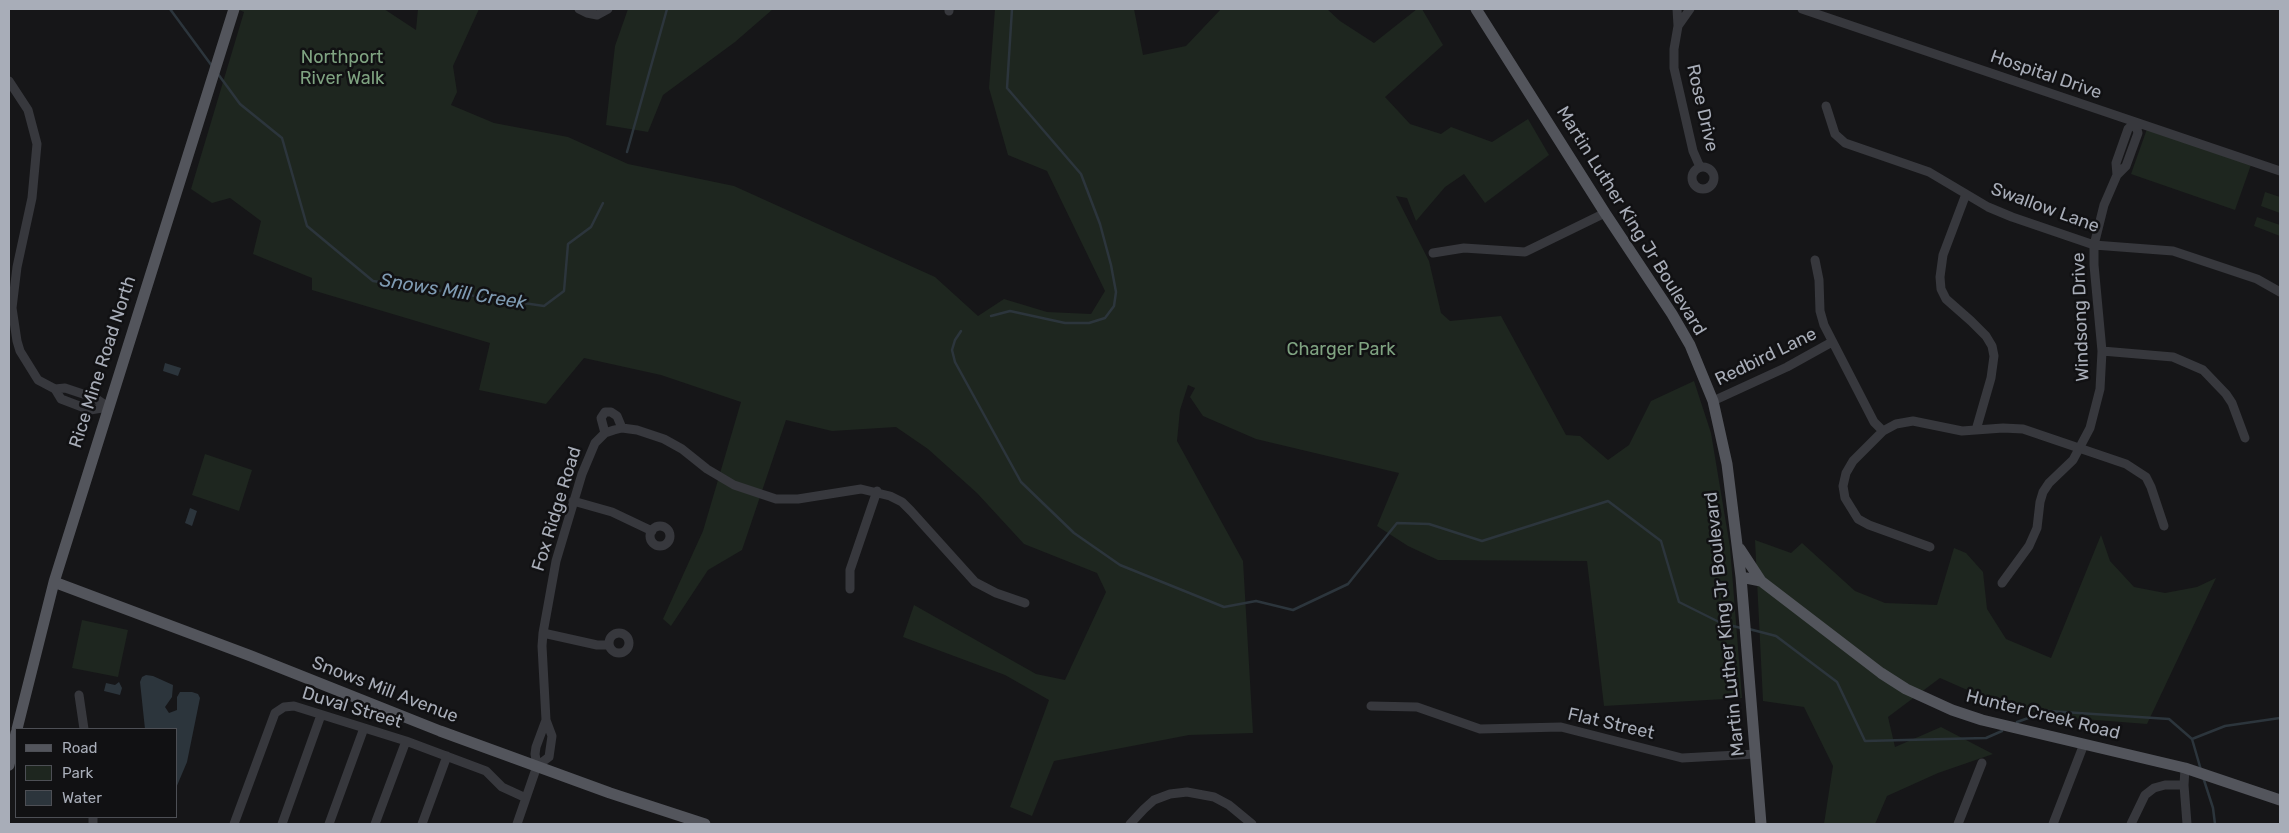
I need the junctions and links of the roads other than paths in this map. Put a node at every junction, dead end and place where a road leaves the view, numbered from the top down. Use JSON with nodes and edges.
{"nodes":[{"id":1,"x":234,"y":9,"type":"edge"},
{"id":2,"x":608,"y":9,"type":"edge"},
{"id":3,"x":1476,"y":9,"type":"edge"},
{"id":4,"x":1677,"y":9,"type":"edge"},
{"id":5,"x":1690,"y":9,"type":"edge"},
{"id":6,"x":1802,"y":9,"type":"edge"},
{"id":7,"x":583,"y":11,"type":"edge"},
{"id":8,"x":1678,"y":26,"type":"junction"},
{"id":9,"x":9,"y":81,"type":"edge"},
{"id":10,"x":1826,"y":106,"type":"dead end"},
{"id":11,"x":2136,"y":122,"type":"junction"},
{"id":12,"x":1700,"y":167,"type":"dead end"},
{"id":13,"x":2280,"y":171,"type":"edge"},
{"id":14,"x":1966,"y":194,"type":"junction"},
{"id":15,"x":1605,"y":213,"type":"junction"},
{"id":16,"x":2094,"y":245,"type":"junction"},
{"id":17,"x":1434,"y":253,"type":"dead end"},
{"id":18,"x":1815,"y":260,"type":"dead end"},
{"id":19,"x":2280,"y":292,"type":"edge"},
{"id":20,"x":1832,"y":342,"type":"junction"},
{"id":21,"x":2102,"y":351,"type":"junction"},
{"id":22,"x":1713,"y":401,"type":"junction"},
{"id":23,"x":108,"y":407,"type":"junction"},
{"id":24,"x":622,"y":428,"type":"junction"},
{"id":25,"x":1976,"y":430,"type":"junction"},
{"id":26,"x":1883,"y":432,"type":"junction"},
{"id":27,"x":605,"y":433,"type":"junction"},
{"id":28,"x":2245,"y":438,"type":"dead end"},
{"id":29,"x":2081,"y":448,"type":"junction"},
{"id":30,"x":877,"y":491,"type":"junction"},
{"id":31,"x":573,"y":501,"type":"junction"},
{"id":32,"x":2164,"y":526,"type":"dead end"},
{"id":33,"x":652,"y":531,"type":"dead end"},
{"id":34,"x":1737,"y":545,"type":"junction"},
{"id":35,"x":1930,"y":547,"type":"dead end"},
{"id":36,"x":1741,"y":577,"type":"junction"},
{"id":37,"x":1761,"y":581,"type":"junction"},
{"id":38,"x":54,"y":582,"type":"junction"},
{"id":39,"x":2002,"y":583,"type":"dead end"},
{"id":40,"x":850,"y":589,"type":"dead end"},
{"id":41,"x":1025,"y":603,"type":"dead end"},
{"id":42,"x":543,"y":633,"type":"junction"},
{"id":43,"x":609,"y":645,"type":"dead end"},
{"id":44,"x":79,"y":695,"type":"dead end"},
{"id":45,"x":1371,"y":706,"type":"dead end"},
{"id":46,"x":321,"y":715,"type":"junction"},
{"id":47,"x":546,"y":720,"type":"junction"},
{"id":48,"x":17,"y":728,"type":"edge"},
{"id":49,"x":84,"y":728,"type":"edge"},
{"id":50,"x":364,"y":728,"type":"junction"},
{"id":51,"x":15,"y":738,"type":"edge"},
{"id":52,"x":406,"y":741,"type":"junction"},
{"id":53,"x":2084,"y":744,"type":"junction"},
{"id":54,"x":1756,"y":754,"type":"junction"},
{"id":55,"x":447,"y":756,"type":"junction"},
{"id":56,"x":1982,"y":763,"type":"dead end"},
{"id":57,"x":9,"y":765,"type":"edge"},
{"id":58,"x":537,"y":766,"type":"junction"},
{"id":59,"x":2187,"y":769,"type":"junction"},
{"id":60,"x":2184,"y":785,"type":"junction"},
{"id":61,"x":526,"y":798,"type":"junction"},
{"id":62,"x":2280,"y":800,"type":"edge"},
{"id":63,"x":234,"y":824,"type":"edge"},
{"id":64,"x":282,"y":824,"type":"edge"},
{"id":65,"x":329,"y":824,"type":"edge"},
{"id":66,"x":376,"y":824,"type":"edge"},
{"id":67,"x":422,"y":824,"type":"edge"},
{"id":68,"x":517,"y":824,"type":"edge"},
{"id":69,"x":705,"y":824,"type":"edge"},
{"id":70,"x":1130,"y":824,"type":"edge"},
{"id":71,"x":1252,"y":824,"type":"edge"},
{"id":72,"x":1761,"y":824,"type":"edge"},
{"id":73,"x":1958,"y":824,"type":"edge"},
{"id":74,"x":2052,"y":824,"type":"edge"},
{"id":75,"x":2130,"y":824,"type":"edge"},
{"id":76,"x":2187,"y":824,"type":"edge"}],
"edges":[{"from":1,"to":23,"type":"main road","name":"Rice Mine Road North"},
{"from":2,"to":7,"type":"street"},
{"from":3,"to":15,"type":"main road","name":"Martin Luther King Jr Boulevard"},
{"from":4,"to":8,"type":"street","name":"Rose Drive"},
{"from":5,"to":8,"type":"street","name":"Rose Drive"},
{"from":6,"to":11,"type":"street","name":"Hospital Drive"},
{"from":8,"to":12,"type":"street","name":"Rose Drive"},
{"from":9,"to":23,"type":"street"},
{"from":10,"to":14,"type":"street","name":"Swallow Lane"},
{"from":11,"to":13,"type":"street","name":"Hospital Drive"},
{"from":11,"to":16,"type":"street","name":"Windsong Drive"},
{"from":14,"to":16,"type":"street","name":"Swallow Lane"},
{"from":14,"to":25,"type":"street"},
{"from":15,"to":17,"type":"street"},
{"from":15,"to":22,"type":"main road","name":"Martin Luther King Jr Boulevard"},
{"from":16,"to":19,"type":"street","name":"Swallow Lane"},
{"from":16,"to":21,"type":"street","name":"Windsong Drive"},
{"from":18,"to":20,"type":"street"},
{"from":20,"to":22,"type":"street","name":"Redbird Lane"},
{"from":20,"to":26,"type":"street"},
{"from":21,"to":28,"type":"street"},
{"from":21,"to":29,"type":"street","name":"Windsong Drive"},
{"from":22,"to":34,"type":"main road","name":"Martin Luther King Jr Boulevard"},
{"from":23,"to":38,"type":"main road","name":"Rice Mine Road North"},
{"from":24,"to":27,"type":"street","name":"Fox Ridge Road"},
{"from":24,"to":27,"type":"street"},
{"from":24,"to":30,"type":"street","name":"Fox Ridge Road"},
{"from":25,"to":26,"type":"street"},
{"from":25,"to":29,"type":"street"},
{"from":26,"to":35,"type":"street"},
{"from":27,"to":31,"type":"street","name":"Fox Ridge Road"},
{"from":29,"to":32,"type":"street"},
{"from":29,"to":39,"type":"street","name":"Windsong Drive"},
{"from":30,"to":40,"type":"street"},
{"from":30,"to":41,"type":"street","name":"Fox Ridge Road"},
{"from":31,"to":33,"type":"street"},
{"from":31,"to":42,"type":"street","name":"Fox Ridge Road"},
{"from":34,"to":36,"type":"main road","name":"Martin Luther King Jr Boulevard"},
{"from":34,"to":37,"type":"main road"},
{"from":36,"to":37,"type":"main road","name":"Hunter Creek Road"},
{"from":36,"to":54,"type":"main road","name":"Martin Luther King Jr Boulevard"},
{"from":37,"to":53,"type":"main road","name":"Hunter Creek Road"},
{"from":38,"to":48,"type":"main road","name":"Rice Mine Road North"},
{"from":38,"to":58,"type":"main road","name":"Snows Mill Avenue"},
{"from":42,"to":43,"type":"street"},
{"from":42,"to":47,"type":"street","name":"Fox Ridge Road"},
{"from":44,"to":49,"type":"street"},
{"from":45,"to":54,"type":"street","name":"Flat Street"},
{"from":46,"to":50,"type":"street","name":"Duval Street"},
{"from":46,"to":63,"type":"street","name":"Duval Street"},
{"from":46,"to":64,"type":"street"},
{"from":47,"to":58,"type":"street","name":"Fox Ridge Road"},
{"from":47,"to":58,"type":"street","name":"Fox Ridge Road"},
{"from":50,"to":52,"type":"street","name":"Duval Street"},
{"from":50,"to":65,"type":"street"},
{"from":51,"to":57,"type":"main road"},
{"from":52,"to":55,"type":"street","name":"Duval Street"},
{"from":52,"to":66,"type":"street"},
{"from":53,"to":59,"type":"main road","name":"Hunter Creek Road"},
{"from":53,"to":74,"type":"street"},
{"from":54,"to":72,"type":"main road","name":"Martin Luther King Jr Boulevard"},
{"from":55,"to":61,"type":"street","name":"Duval Street"},
{"from":55,"to":67,"type":"street"},
{"from":56,"to":73,"type":"street"},
{"from":58,"to":61,"type":"street"},
{"from":58,"to":69,"type":"main road","name":"Snows Mill Avenue"},
{"from":59,"to":60,"type":"street"},
{"from":59,"to":62,"type":"main road","name":"Hunter Creek Road"},
{"from":60,"to":75,"type":"street"},
{"from":60,"to":76,"type":"street"},
{"from":61,"to":68,"type":"street"},
{"from":70,"to":71,"type":"street"}]}
